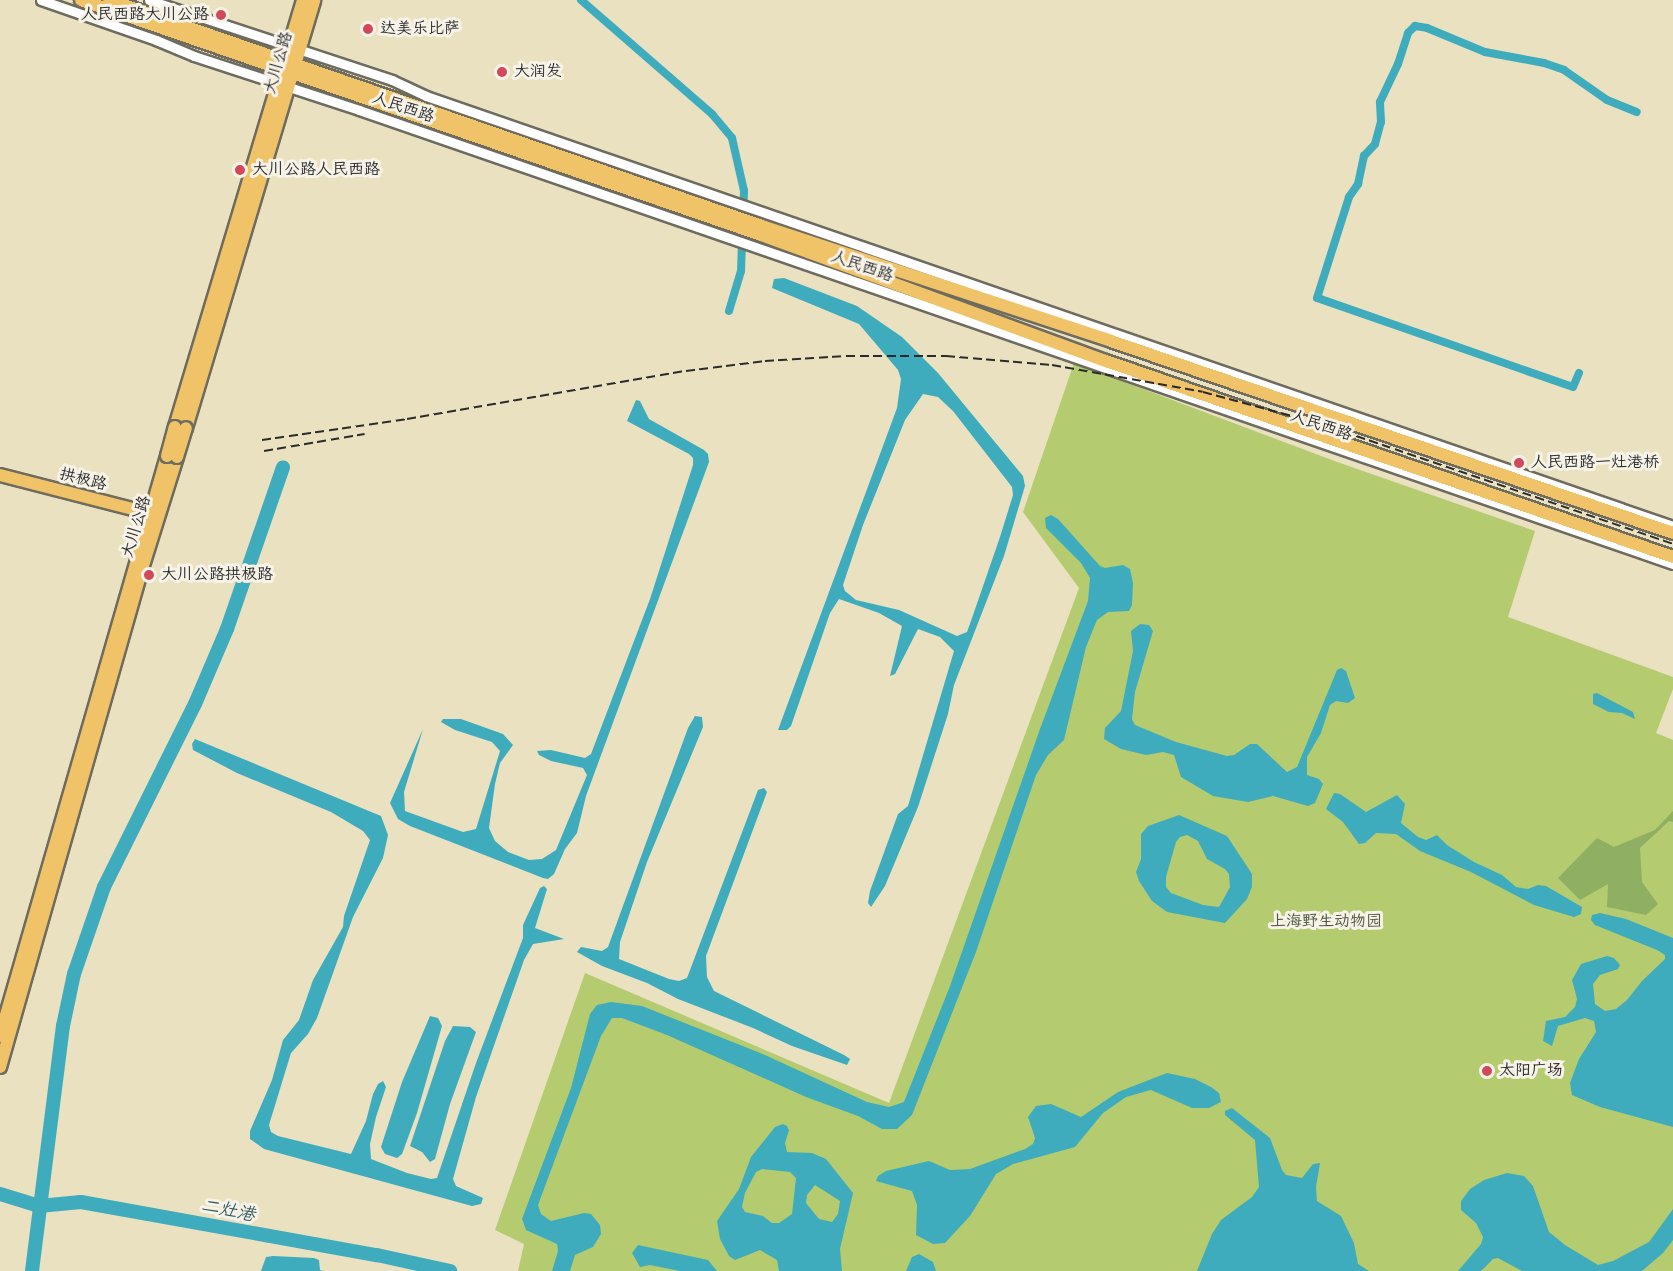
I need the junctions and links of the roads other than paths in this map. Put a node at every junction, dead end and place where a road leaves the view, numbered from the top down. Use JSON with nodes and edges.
{"nodes":[{"id":1,"x":41,"y":0,"type":"edge"},
{"id":2,"x":109,"y":0,"type":"edge"},
{"id":3,"x":149,"y":0,"type":"edge"},
{"id":4,"x":303,"y":0,"type":"edge"},
{"id":5,"x":314,"y":0,"type":"edge"},
{"id":6,"x":87,"y":2,"type":"edge"},
{"id":7,"x":167,"y":45,"type":"junction"},
{"id":8,"x":294,"y":49,"type":"junction"},
{"id":9,"x":289,"y":67,"type":"junction"},
{"id":10,"x":284,"y":86,"type":"junction"},
{"id":11,"x":448,"y":116,"type":"junction"},
{"id":12,"x":762,"y":230,"type":"junction"},
{"id":13,"x":0,"y":476,"type":"edge"},
{"id":14,"x":0,"y":484,"type":"edge"},
{"id":15,"x":152,"y":518,"type":"junction"},
{"id":16,"x":1673,"y":525,"type":"edge"},
{"id":17,"x":1673,"y":533,"type":"edge"},
{"id":18,"x":1673,"y":557,"type":"edge"},
{"id":19,"x":1673,"y":564,"type":"edge"},
{"id":20,"x":6,"y":1019,"type":"edge"},
{"id":21,"x":0,"y":1036,"type":"edge"},
{"id":22,"x":0,"y":1067,"type":"edge"}],
"edges":[{"from":1,"to":7,"type":"street","name":"人民西路"},
{"from":2,"to":9,"type":"main road","name":"人民西路"},
{"from":3,"to":8,"type":"street","name":"人民西路"},
{"from":4,"to":8,"type":"main road","name":"大川公路"},
{"from":5,"to":8,"type":"main road","name":"大川公路"},
{"from":6,"to":7,"type":"street"},
{"from":6,"to":9,"type":"main road","name":"人民西路"},
{"from":7,"to":10,"type":"street","name":"人民西路"},
{"from":8,"to":9,"type":"main road","name":"大川公路"},
{"from":8,"to":11,"type":"street","name":"人民西路"},
{"from":9,"to":10,"type":"main road","name":"大川公路"},
{"from":9,"to":11,"type":"main road","name":"人民西路"},
{"from":10,"to":15,"type":"main road","name":"大川公路","bridge":true},
{"from":10,"to":19,"type":"street","name":"人民西路"},
{"from":11,"to":12,"type":"main road","name":"人民西路"},
{"from":11,"to":16,"type":"street","name":"人民西路"},
{"from":12,"to":17,"type":"main road","name":"人民西路"},
{"from":12,"to":18,"type":"main road","name":"人民西路"},
{"from":13,"to":15,"type":"main road","name":"拱极路"},
{"from":14,"to":15,"type":"main road","name":"拱极路"},
{"from":15,"to":20,"type":"main road","name":"大川公路"},
{"from":20,"to":21,"type":"main road","name":"大川公路"},
{"from":20,"to":22,"type":"main road","name":"大川公路"}]}
